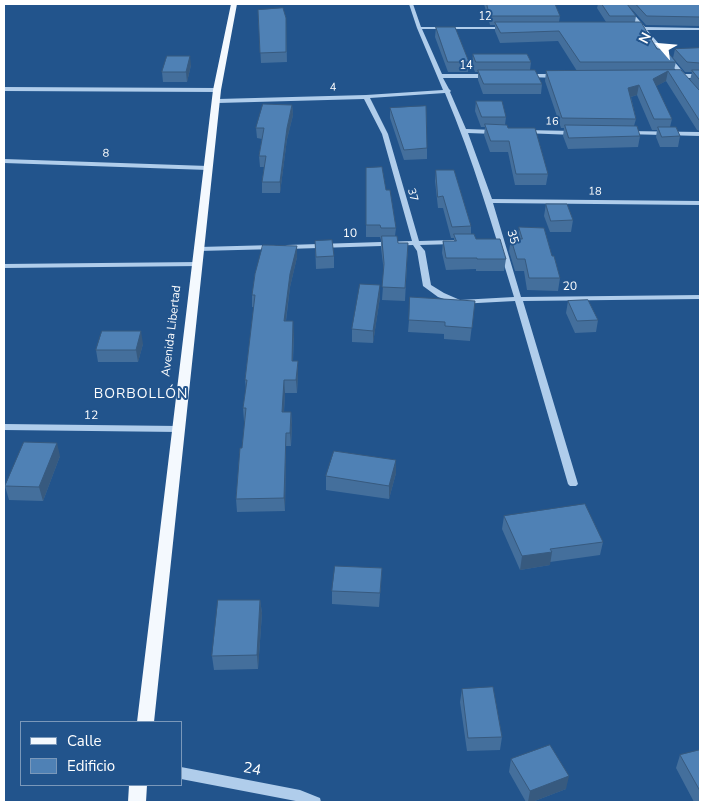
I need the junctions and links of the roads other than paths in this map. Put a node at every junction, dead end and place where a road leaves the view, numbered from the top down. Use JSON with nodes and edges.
{"nodes":[{"id":1,"x":234,"y":4,"type":"edge"},
{"id":2,"x":411,"y":4,"type":"edge"},
{"id":3,"x":623,"y":4,"type":"edge"},
{"id":4,"x":419,"y":28,"type":"junction"},
{"id":5,"x":516,"y":28,"type":"edge"},
{"id":6,"x":624,"y":28,"type":"edge"},
{"id":7,"x":644,"y":28,"type":"junction"},
{"id":8,"x":700,"y":29,"type":"edge"},
{"id":9,"x":441,"y":76,"type":"junction"},
{"id":10,"x":499,"y":76,"type":"edge"},
{"id":11,"x":519,"y":76,"type":"edge"},
{"id":12,"x":567,"y":76,"type":"edge"},
{"id":13,"x":674,"y":76,"type":"edge"},
{"id":14,"x":683,"y":76,"type":"junction"},
{"id":15,"x":700,"y":76,"type":"edge"},
{"id":16,"x":689,"y":83,"type":"edge"},
{"id":17,"x":4,"y":89,"type":"edge"},
{"id":18,"x":448,"y":91,"type":"junction"},
{"id":19,"x":218,"y":95,"type":"junction"},
{"id":20,"x":366,"y":97,"type":"junction"},
{"id":21,"x":464,"y":131,"type":"junction"},
{"id":22,"x":504,"y":132,"type":"edge"},
{"id":23,"x":514,"y":132,"type":"edge"},
{"id":24,"x":582,"y":133,"type":"edge"},
{"id":25,"x":622,"y":133,"type":"edge"},
{"id":26,"x":700,"y":134,"type":"edge"},
{"id":27,"x":4,"y":161,"type":"edge"},
{"id":28,"x":208,"y":168,"type":"junction"},
{"id":29,"x":489,"y":201,"type":"junction"},
{"id":30,"x":700,"y":203,"type":"edge"},
{"id":31,"x":492,"y":241,"type":"edge"},
{"id":32,"x":501,"y":241,"type":"junction"},
{"id":33,"x":463,"y":242,"type":"edge"},
{"id":34,"x":416,"y":244,"type":"junction"},
{"id":35,"x":199,"y":249,"type":"junction"},
{"id":36,"x":198,"y":264,"type":"junction"},
{"id":37,"x":4,"y":266,"type":"edge"},
{"id":38,"x":440,"y":295,"type":"joint"},
{"id":39,"x":700,"y":297,"type":"edge"},
{"id":40,"x":518,"y":299,"type":"junction"},
{"id":41,"x":4,"y":427,"type":"edge"},
{"id":42,"x":179,"y":429,"type":"junction"},
{"id":43,"x":574,"y":484,"type":"dead end"},
{"id":44,"x":145,"y":721,"type":"edge"},
{"id":45,"x":182,"y":773,"type":"edge"},
{"id":46,"x":138,"y":786,"type":"edge"},
{"id":47,"x":137,"y":802,"type":"edge"},
{"id":48,"x":315,"y":802,"type":"edge"}],
"edges":[{"from":1,"to":19,"type":"main road","name":"Avenida Libertad"},
{"from":2,"to":4,"type":"street","name":"35"},
{"from":3,"to":7,"type":"street"},
{"from":4,"to":5,"type":"street","name":"12"},
{"from":4,"to":9,"type":"street","name":"35"},
{"from":6,"to":7,"type":"street"},
{"from":7,"to":8,"type":"street"},
{"from":7,"to":14,"type":"street"},
{"from":9,"to":10,"type":"street","name":"14"},
{"from":9,"to":18,"type":"street","name":"35"},
{"from":11,"to":12,"type":"street"},
{"from":13,"to":14,"type":"street"},
{"from":14,"to":15,"type":"street"},
{"from":14,"to":16,"type":"street"},
{"from":17,"to":19,"type":"street","name":"4"},
{"from":18,"to":20,"type":"street","name":"4"},
{"from":18,"to":21,"type":"street","name":"35"},
{"from":19,"to":20,"type":"street","name":"4"},
{"from":19,"to":28,"type":"main road","name":"Avenida Libertad"},
{"from":20,"to":34,"type":"street","name":"37"},
{"from":21,"to":22,"type":"street"},
{"from":21,"to":29,"type":"street","name":"35"},
{"from":23,"to":24,"type":"street","name":"16"},
{"from":25,"to":26,"type":"street"},
{"from":27,"to":28,"type":"street","name":"8"},
{"from":28,"to":35,"type":"main road","name":"Avenida Libertad"},
{"from":29,"to":30,"type":"street","name":"18"},
{"from":29,"to":32,"type":"street","name":"35"},
{"from":31,"to":32,"type":"street"},
{"from":32,"to":40,"type":"street","name":"35"},
{"from":33,"to":34,"type":"street","name":"10"},
{"from":34,"to":35,"type":"street","name":"10"},
{"from":34,"to":38,"type":"street","name":"37"},
{"from":35,"to":36,"type":"main road","name":"Avenida Libertad"},
{"from":36,"to":37,"type":"street"},
{"from":36,"to":42,"type":"main road","name":"Avenida Libertad"},
{"from":38,"to":40,"type":"street","name":"20"},
{"from":39,"to":40,"type":"street","name":"20"},
{"from":40,"to":43,"type":"street","name":"35"},
{"from":41,"to":42,"type":"street","name":"12"},
{"from":42,"to":44,"type":"main road","name":"Avenida Libertad"},
{"from":45,"to":48,"type":"street","name":"24"},
{"from":46,"to":47,"type":"main road"}]}
